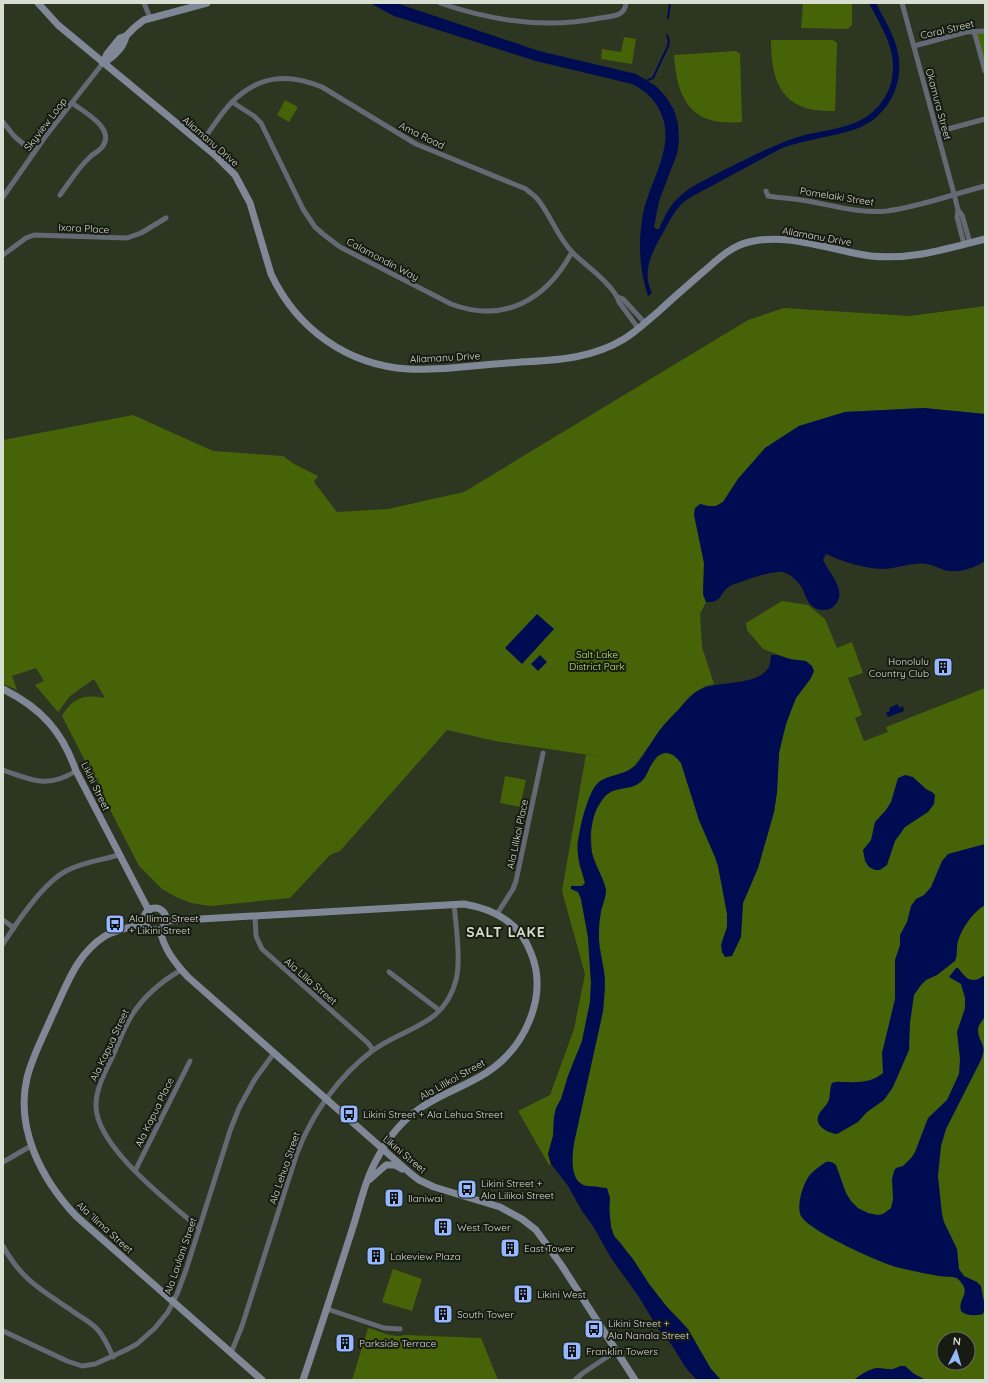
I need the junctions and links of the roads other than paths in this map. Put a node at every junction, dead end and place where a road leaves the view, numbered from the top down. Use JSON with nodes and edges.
{"nodes":[{"id":1,"x":38,"y":3,"type":"edge"},
{"id":2,"x":144,"y":3,"type":"edge"},
{"id":3,"x":207,"y":3,"type":"edge"},
{"id":4,"x":440,"y":3,"type":"edge"},
{"id":5,"x":626,"y":3,"type":"edge"},
{"id":6,"x":902,"y":3,"type":"edge"},
{"id":7,"x":150,"y":18,"type":"junction"},
{"id":8,"x":985,"y":30,"type":"edge"},
{"id":9,"x":974,"y":31,"type":"junction"},
{"id":10,"x":914,"y":46,"type":"junction"},
{"id":11,"x":103,"y":63,"type":"junction"},
{"id":12,"x":985,"y":71,"type":"edge"},
{"id":13,"x":232,"y":102,"type":"junction"},
{"id":14,"x":72,"y":103,"type":"junction"},
{"id":15,"x":985,"y":119,"type":"edge"},
{"id":16,"x":3,"y":122,"type":"edge"},
{"id":17,"x":937,"y":132,"type":"junction"},
{"id":18,"x":201,"y":143,"type":"junction"},
{"id":19,"x":34,"y":153,"type":"junction"},
{"id":20,"x":985,"y":186,"type":"edge"},
{"id":21,"x":766,"y":191,"type":"dead end"},
{"id":22,"x":954,"y":194,"type":"junction"},
{"id":23,"x":60,"y":195,"type":"dead end"},
{"id":24,"x":3,"y":197,"type":"edge"},
{"id":25,"x":166,"y":218,"type":"dead end"},
{"id":26,"x":985,"y":239,"type":"edge"},
{"id":27,"x":967,"y":244,"type":"junction"},
{"id":28,"x":572,"y":252,"type":"junction"},
{"id":29,"x":3,"y":255,"type":"edge"},
{"id":30,"x":618,"y":297,"type":"junction"},
{"id":31,"x":645,"y":323,"type":"junction"},
{"id":32,"x":638,"y":328,"type":"junction"},
{"id":33,"x":3,"y":689,"type":"edge"},
{"id":34,"x":543,"y":753,"type":"dead end"},
{"id":35,"x":3,"y":770,"type":"edge"},
{"id":36,"x":76,"y":771,"type":"junction"},
{"id":37,"x":119,"y":855,"type":"junction"},
{"id":38,"x":454,"y":904,"type":"junction"},
{"id":39,"x":149,"y":910,"type":"junction"},
{"id":40,"x":497,"y":914,"type":"junction"},
{"id":41,"x":255,"y":916,"type":"junction"},
{"id":42,"x":3,"y":920,"type":"edge"},
{"id":43,"x":166,"y":921,"type":"junction"},
{"id":44,"x":145,"y":923,"type":"junction"},
{"id":45,"x":14,"y":928,"type":"junction"},
{"id":46,"x":160,"y":929,"type":"junction"},
{"id":47,"x":3,"y":944,"type":"edge"},
{"id":48,"x":181,"y":970,"type":"junction"},
{"id":49,"x":389,"y":972,"type":"dead end"},
{"id":50,"x":439,"y":1010,"type":"junction"},
{"id":51,"x":373,"y":1050,"type":"junction"},
{"id":52,"x":274,"y":1053,"type":"junction"},
{"id":53,"x":190,"y":1061,"type":"dead end"},
{"id":54,"x":326,"y":1100,"type":"junction"},
{"id":55,"x":31,"y":1146,"type":"junction"},
{"id":56,"x":383,"y":1148,"type":"junction"},
{"id":57,"x":3,"y":1162,"type":"edge"},
{"id":58,"x":135,"y":1171,"type":"junction"},
{"id":59,"x":410,"y":1173,"type":"junction"},
{"id":60,"x":366,"y":1183,"type":"junction"},
{"id":61,"x":199,"y":1228,"type":"junction"},
{"id":62,"x":3,"y":1246,"type":"edge"},
{"id":63,"x":173,"y":1302,"type":"junction"},
{"id":64,"x":327,"y":1309,"type":"junction"},
{"id":65,"x":400,"y":1329,"type":"dead end"},
{"id":66,"x":3,"y":1331,"type":"edge"},
{"id":67,"x":616,"y":1351,"type":"junction"},
{"id":68,"x":231,"y":1353,"type":"junction"},
{"id":69,"x":114,"y":1357,"type":"junction"},
{"id":70,"x":262,"y":1380,"type":"edge"},
{"id":71,"x":303,"y":1380,"type":"edge"},
{"id":72,"x":575,"y":1380,"type":"edge"},
{"id":73,"x":635,"y":1380,"type":"edge"}],
"edges":[{"from":1,"to":11,"type":"street","name":"Aliamanu Drive"},
{"from":2,"to":7,"type":"street"},
{"from":3,"to":7,"type":"street"},
{"from":4,"to":5,"type":"street"},
{"from":6,"to":10,"type":"street","name":"Okamura Street"},
{"from":7,"to":11,"type":"street"},
{"from":8,"to":9,"type":"street","name":"Coral Street"},
{"from":9,"to":10,"type":"street","name":"Coral Street"},
{"from":9,"to":12,"type":"street"},
{"from":10,"to":17,"type":"street","name":"Okamura Street"},
{"from":11,"to":14,"type":"street","name":"Skyview Loop"},
{"from":11,"to":18,"type":"street","name":"Aliamanu Drive"},
{"from":13,"to":18,"type":"street","name":"Ama Road"},
{"from":13,"to":28,"type":"street","name":"Ama Road"},
{"from":13,"to":28,"type":"street","name":"Calamondin Way"},
{"from":14,"to":19,"type":"street","name":"Skyview Loop"},
{"from":14,"to":23,"type":"street"},
{"from":15,"to":17,"type":"street"},
{"from":16,"to":19,"type":"street"},
{"from":17,"to":22,"type":"street","name":"Okamura Street"},
{"from":18,"to":32,"type":"street","name":"Aliamanu Drive"},
{"from":19,"to":24,"type":"street","name":"Skyview Loop"},
{"from":20,"to":22,"type":"street"},
{"from":21,"to":22,"type":"street","name":"Pomelaiki Street"},
{"from":22,"to":27,"type":"street","name":"Okamura Street"},
{"from":25,"to":29,"type":"street","name":"Ixora Place"},
{"from":26,"to":27,"type":"street","name":"Aliamanu Drive"},
{"from":27,"to":31,"type":"street","name":"Aliamanu Drive"},
{"from":28,"to":30,"type":"street","name":"Ama Road"},
{"from":30,"to":31,"type":"street","name":"Ama Road"},
{"from":30,"to":32,"type":"street","name":"Ama Road"},
{"from":31,"to":32,"type":"street","name":"Aliamanu Drive"},
{"from":33,"to":36,"type":"street","name":"Likini Street"},
{"from":34,"to":40,"type":"street","name":"Ala Lilikoi Place"},
{"from":35,"to":36,"type":"street"},
{"from":36,"to":37,"type":"street","name":"Likini Street"},
{"from":37,"to":39,"type":"street","name":"Likini Street"},
{"from":37,"to":45,"type":"street"},
{"from":38,"to":40,"type":"street","name":"Ala Lilikoi Street"},
{"from":38,"to":41,"type":"street","name":"Ala Lilikoi Street"},
{"from":38,"to":50,"type":"street","name":"Ala Lehua Street"},
{"from":39,"to":43,"type":"street"},
{"from":39,"to":44,"type":"street"},
{"from":40,"to":56,"type":"street","name":"Ala Lilikoi Street"},
{"from":41,"to":43,"type":"street","name":"Ala Lilikoi Street"},
{"from":41,"to":51,"type":"street","name":"Ala Līlia Street"},
{"from":42,"to":45,"type":"street"},
{"from":43,"to":46,"type":"street"},
{"from":44,"to":46,"type":"street"},
{"from":44,"to":55,"type":"street","name":"Ala ʻIlima Street"},
{"from":45,"to":47,"type":"street"},
{"from":46,"to":48,"type":"street","name":"Likini Street"},
{"from":48,"to":52,"type":"street","name":"Likini Street"},
{"from":48,"to":58,"type":"street","name":"Ala Kapua Street"},
{"from":49,"to":50,"type":"street"},
{"from":50,"to":51,"type":"street","name":"Ala Lehua Street"},
{"from":51,"to":54,"type":"street","name":"Ala Lehua Street"},
{"from":52,"to":54,"type":"street","name":"Likini Street"},
{"from":52,"to":61,"type":"street","name":"Ala Laulani Street"},
{"from":53,"to":58,"type":"street","name":"Ala Kapua Place"},
{"from":54,"to":56,"type":"street","name":"Likini Street"},
{"from":54,"to":68,"type":"street","name":"Ala Lehua Street"},
{"from":55,"to":57,"type":"street"},
{"from":55,"to":63,"type":"street","name":"Ala ʻIlima Street"},
{"from":56,"to":59,"type":"street","name":"Likini Street"},
{"from":56,"to":60,"type":"street","name":"Ala Lilikoi Street"},
{"from":58,"to":61,"type":"street","name":"Ala Kapua Street"},
{"from":59,"to":60,"type":"street"},
{"from":59,"to":67,"type":"street","name":"Likini Street"},
{"from":60,"to":64,"type":"street","name":"Ala Lilikoi Street"},
{"from":61,"to":63,"type":"street","name":"Ala Laulani Street"},
{"from":62,"to":69,"type":"street"},
{"from":63,"to":68,"type":"street","name":"Ala ʻIlima Street"},
{"from":63,"to":69,"type":"street","name":"Ala Laulani Street"},
{"from":64,"to":65,"type":"street"},
{"from":64,"to":71,"type":"street","name":"Ala Lilikoi Street"},
{"from":66,"to":69,"type":"street","name":"Ala Laulani Street"},
{"from":67,"to":72,"type":"street"},
{"from":67,"to":73,"type":"street","name":"Likini Street"},
{"from":68,"to":70,"type":"street","name":"Ala ʻIlima Street"}]}
